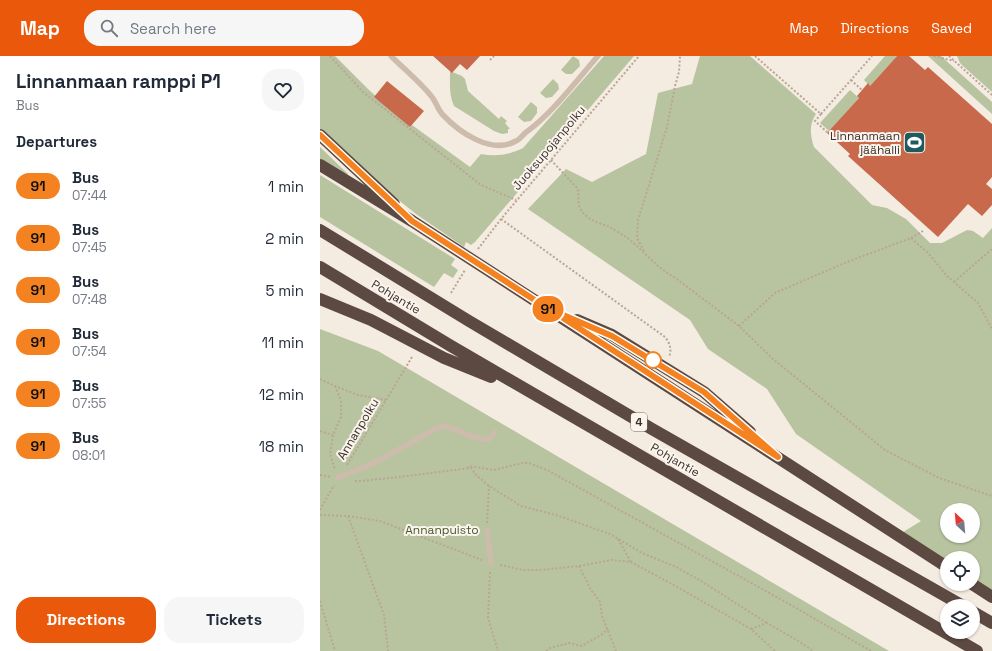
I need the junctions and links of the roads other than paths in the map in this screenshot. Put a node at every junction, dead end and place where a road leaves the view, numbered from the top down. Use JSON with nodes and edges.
{"nodes":[{"id":1,"x":391,"y":56,"type":"edge"},
{"id":2,"x":598,"y":56,"type":"edge"},
{"id":3,"x":320,"y":135,"type":"edge"},
{"id":4,"x":320,"y":166,"type":"edge"},
{"id":5,"x":412,"y":221,"type":"junction"},
{"id":6,"x":320,"y":230,"type":"edge"},
{"id":7,"x":320,"y":267,"type":"edge"},
{"id":8,"x":320,"y":299,"type":"edge"},
{"id":9,"x":529,"y":392,"type":"junction"},
{"id":10,"x":494,"y":433,"type":"dead end"},
{"id":11,"x":338,"y":478,"type":"road end"},
{"id":12,"x":487,"y":531,"type":"road end"},
{"id":13,"x":940,"y":562,"type":"edge"},
{"id":14,"x":491,"y":563,"type":"road end"},
{"id":15,"x":980,"y":589,"type":"edge"},
{"id":16,"x":992,"y":597,"type":"edge"},
{"id":17,"x":951,"y":599,"type":"edge"},
{"id":18,"x":980,"y":616,"type":"edge"},
{"id":19,"x":992,"y":623,"type":"edge"},
{"id":20,"x":976,"y":651,"type":"edge"}],
"edges":[{"from":1,"to":2,"type":"lane"},
{"from":3,"to":5,"type":"highway"},
{"from":4,"to":5,"type":"highway"},
{"from":5,"to":13,"type":"highway"},
{"from":6,"to":17,"type":"highway","name":"Pohjantie","number":"4"},
{"from":7,"to":9,"type":"highway","name":"Pohjantie","number":"4"},
{"from":8,"to":9,"type":"highway"},
{"from":9,"to":20,"type":"highway","name":"Pohjantie","number":"4"},
{"from":10,"to":11,"type":"lane"},
{"from":12,"to":14,"type":"lane"},
{"from":15,"to":16,"type":"highway"},
{"from":18,"to":19,"type":"highway"}]}
